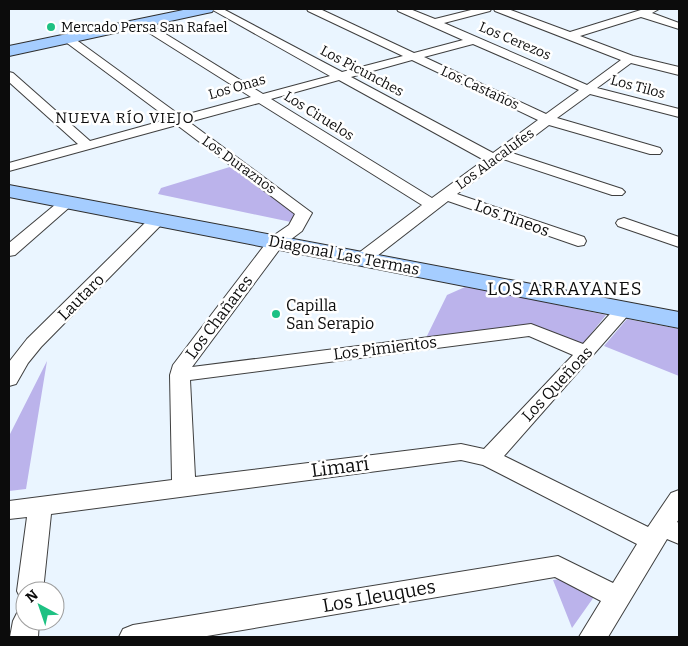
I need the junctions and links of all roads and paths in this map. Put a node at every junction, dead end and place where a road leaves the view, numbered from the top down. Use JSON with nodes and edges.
{"nodes":[{"id":1,"x":206,"y":9,"type":"edge"},
{"id":2,"x":312,"y":9,"type":"edge"},
{"id":3,"x":402,"y":9,"type":"edge"},
{"id":4,"x":486,"y":9,"type":"edge"},
{"id":5,"x":499,"y":9,"type":"edge"},
{"id":6,"x":529,"y":9,"type":"edge"},
{"id":7,"x":654,"y":9,"type":"edge"},
{"id":8,"x":641,"y":13,"type":"junction"},
{"id":9,"x":511,"y":14,"type":"junction"},
{"id":10,"x":139,"y":22,"type":"junction"},
{"id":11,"x":434,"y":23,"type":"junction"},
{"id":12,"x":679,"y":26,"type":"edge"},
{"id":13,"x":570,"y":36,"type":"junction"},
{"id":14,"x":67,"y":38,"type":"junction"},
{"id":15,"x":474,"y":40,"type":"junction"},
{"id":16,"x":11,"y":51,"type":"edge"},
{"id":17,"x":413,"y":56,"type":"junction"},
{"id":18,"x":629,"y":59,"type":"junction"},
{"id":19,"x":679,"y":71,"type":"edge"},
{"id":20,"x":9,"y":76,"type":"edge"},
{"id":21,"x":339,"y":76,"type":"junction"},
{"id":22,"x":589,"y":90,"type":"junction"},
{"id":23,"x":259,"y":97,"type":"junction"},
{"id":24,"x":679,"y":113,"type":"edge"},
{"id":25,"x":178,"y":120,"type":"junction"},
{"id":26,"x":548,"y":120,"type":"junction"},
{"id":27,"x":87,"y":145,"type":"junction"},
{"id":28,"x":655,"y":151,"type":"dead end"},
{"id":29,"x":498,"y":157,"type":"junction"},
{"id":30,"x":9,"y":167,"type":"edge"},
{"id":31,"x":9,"y":191,"type":"edge"},
{"id":32,"x":617,"y":192,"type":"dead end"},
{"id":33,"x":446,"y":195,"type":"junction"},
{"id":34,"x":67,"y":202,"type":"junction"},
{"id":35,"x":432,"y":205,"type":"junction"},
{"id":36,"x":158,"y":220,"type":"junction"},
{"id":37,"x":624,"y":223,"type":"dead end"},
{"id":38,"x":276,"y":242,"type":"junction"},
{"id":39,"x":578,"y":242,"type":"dead end"},
{"id":40,"x":679,"y":242,"type":"edge"},
{"id":41,"x":9,"y":251,"type":"edge"},
{"id":42,"x":362,"y":259,"type":"junction"},
{"id":43,"x":624,"y":309,"type":"junction"},
{"id":44,"x":679,"y":320,"type":"edge"},
{"id":45,"x":586,"y":353,"type":"junction"},
{"id":46,"x":180,"y":375,"type":"junction"},
{"id":47,"x":9,"y":379,"type":"edge"},
{"id":48,"x":489,"y":458,"type":"junction"},
{"id":49,"x":184,"y":488,"type":"junction"},
{"id":50,"x":679,"y":499,"type":"edge"},
{"id":51,"x":40,"y":507,"type":"junction"},
{"id":52,"x":9,"y":510,"type":"edge"},
{"id":53,"x":665,"y":533,"type":"edge"},
{"id":54,"x":31,"y":581,"type":"edge"},
{"id":55,"x":618,"y":598,"type":"junction"},
{"id":56,"x":133,"y":637,"type":"edge"},
{"id":57,"x":593,"y":637,"type":"edge"}],
"edges":[{"from":1,"to":10,"type":"main road"},
{"from":1,"to":21,"type":"street","name":"Los Picunches"},
{"from":2,"to":17,"type":"street","name":"Los Castaños"},
{"from":3,"to":11,"type":"street","name":"Los Cerezos"},
{"from":4,"to":11,"type":"street"},
{"from":5,"to":9,"type":"street"},
{"from":6,"to":9,"type":"street"},
{"from":7,"to":8,"type":"street"},
{"from":8,"to":12,"type":"street"},
{"from":8,"to":13,"type":"street"},
{"from":9,"to":13,"type":"street"},
{"from":10,"to":14,"type":"main road"},
{"from":10,"to":23,"type":"street","name":"Los Ciruelos"},
{"from":11,"to":15,"type":"street","name":"Los Cerezos"},
{"from":13,"to":18,"type":"street"},
{"from":14,"to":16,"type":"main road"},
{"from":14,"to":25,"type":"street","name":"Los Duraznos"},
{"from":15,"to":17,"type":"street","name":"Los Onas"},
{"from":15,"to":22,"type":"street","name":"Los Cerezos"},
{"from":17,"to":21,"type":"street","name":"Los Onas"},
{"from":17,"to":26,"type":"street","name":"Los Castaños"},
{"from":18,"to":19,"type":"street"},
{"from":18,"to":22,"type":"street","name":"Los Alacalufes"},
{"from":20,"to":27,"type":"street"},
{"from":21,"to":23,"type":"street","name":"Los Onas"},
{"from":21,"to":29,"type":"street","name":"Los Picunches"},
{"from":22,"to":24,"type":"street","name":"Los Tilos"},
{"from":22,"to":26,"type":"street","name":"Los Alacalufes"},
{"from":23,"to":25,"type":"street","name":"Los Onas"},
{"from":23,"to":35,"type":"street","name":"Los Ciruelos"},
{"from":25,"to":27,"type":"street","name":"Los Onas"},
{"from":25,"to":38,"type":"street","name":"Los Duraznos"},
{"from":26,"to":28,"type":"street","name":"Los Castaños"},
{"from":26,"to":29,"type":"street","name":"Los Alacalufes"},
{"from":27,"to":30,"type":"street","name":"Los Onas"},
{"from":29,"to":32,"type":"street","name":"Los Picunches"},
{"from":29,"to":33,"type":"street","name":"Los Alacalufes"},
{"from":31,"to":34,"type":"main road","name":"Diagonal Las Termas"},
{"from":33,"to":35,"type":"street","name":"Los Alacalufes"},
{"from":33,"to":39,"type":"street","name":"Los Tineos"},
{"from":34,"to":36,"type":"main road","name":"Diagonal Las Termas"},
{"from":34,"to":41,"type":"street"},
{"from":35,"to":42,"type":"street","name":"Los Alacalufes"},
{"from":36,"to":38,"type":"main road","name":"Diagonal Las Termas"},
{"from":36,"to":47,"type":"street","name":"Lautaro"},
{"from":37,"to":40,"type":"street"},
{"from":38,"to":42,"type":"main road","name":"Diagonal Las Termas"},
{"from":38,"to":46,"type":"street","name":"Los Chañares"},
{"from":42,"to":43,"type":"main road","name":"Diagonal Las Termas"},
{"from":43,"to":44,"type":"main road","name":"Diagonal Las Termas"},
{"from":43,"to":45,"type":"street","name":"Los Queñoas"},
{"from":45,"to":46,"type":"street","name":"Los Pimientos"},
{"from":45,"to":48,"type":"street","name":"Los Queñoas"},
{"from":46,"to":49,"type":"street","name":"Los Chañares"},
{"from":48,"to":49,"type":"street","name":"Limarí"},
{"from":48,"to":53,"type":"street","name":"Limarí"},
{"from":49,"to":51,"type":"street","name":"Limarí"},
{"from":50,"to":53,"type":"street"},
{"from":51,"to":52,"type":"street","name":"Limarí"},
{"from":51,"to":54,"type":"street"},
{"from":53,"to":55,"type":"street"},
{"from":55,"to":56,"type":"street","name":"Los Lleuques"},
{"from":55,"to":57,"type":"street"}]}
